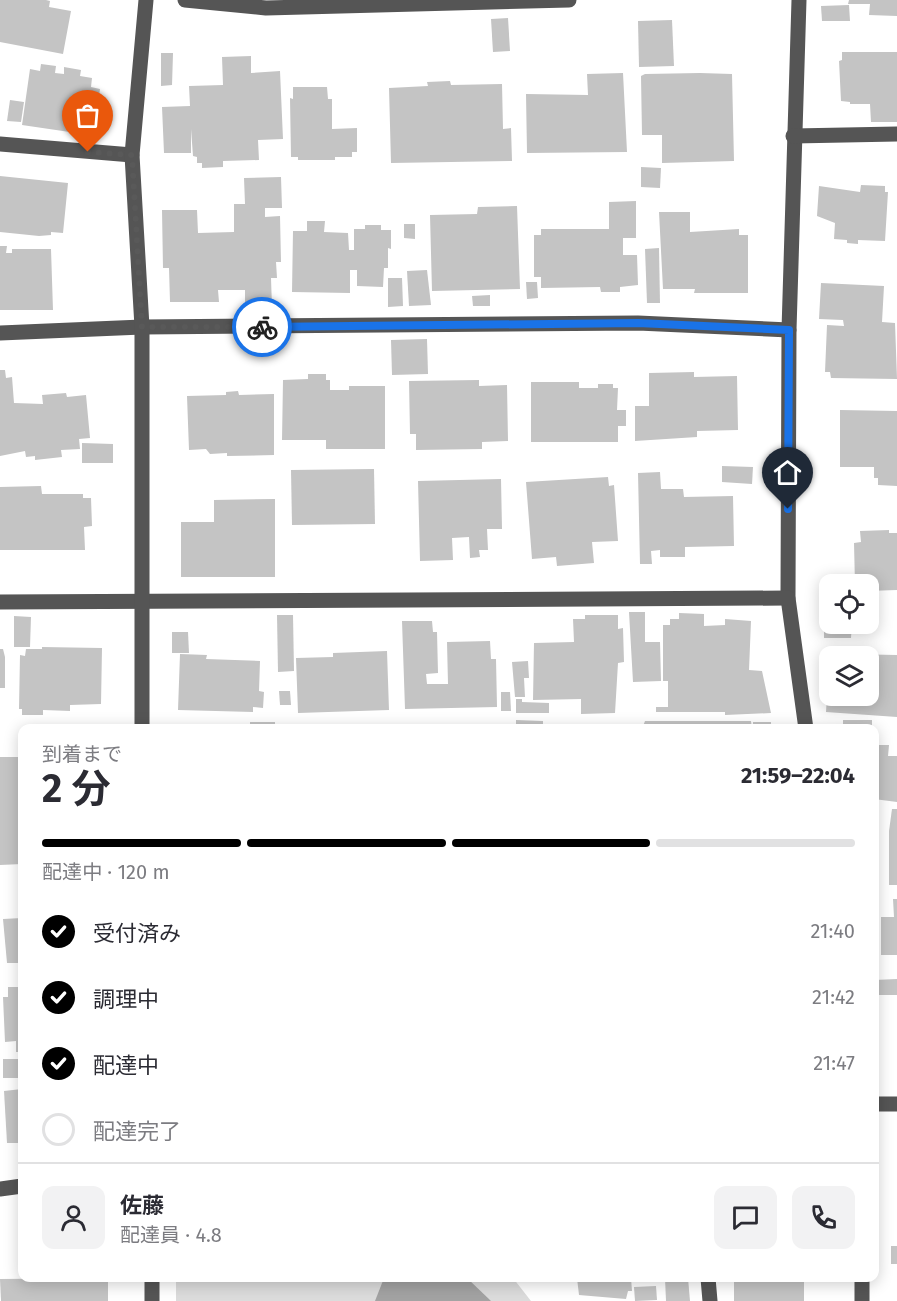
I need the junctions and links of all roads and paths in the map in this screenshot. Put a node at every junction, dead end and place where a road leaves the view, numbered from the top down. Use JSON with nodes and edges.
{"nodes":[{"id":1,"x":146,"y":0,"type":"edge"},
{"id":2,"x":185,"y":0,"type":"edge"},
{"id":3,"x":568,"y":0,"type":"edge"},
{"id":4,"x":799,"y":0,"type":"edge"},
{"id":5,"x":897,"y":134,"type":"edge"},
{"id":6,"x":793,"y":136,"type":"junction"},
{"id":7,"x":0,"y":144,"type":"edge"},
{"id":8,"x":132,"y":155,"type":"junction"},
{"id":9,"x":142,"y":327,"type":"junction"},
{"id":10,"x":789,"y":330,"type":"junction"},
{"id":11,"x":0,"y":333,"type":"edge"},
{"id":12,"x":788,"y":598,"type":"junction"},
{"id":13,"x":143,"y":601,"type":"junction"},
{"id":14,"x":0,"y":602,"type":"edge"},
{"id":15,"x":142,"y":724,"type":"edge"},
{"id":16,"x":805,"y":724,"type":"edge"},
{"id":17,"x":879,"y":1104,"type":"edge"},
{"id":18,"x":897,"y":1104,"type":"edge"},
{"id":19,"x":18,"y":1187,"type":"edge"},
{"id":20,"x":0,"y":1189,"type":"edge"},
{"id":21,"x":152,"y":1282,"type":"edge"},
{"id":22,"x":708,"y":1282,"type":"edge"},
{"id":23,"x":862,"y":1282,"type":"edge"},
{"id":24,"x":152,"y":1301,"type":"edge"},
{"id":25,"x":710,"y":1301,"type":"edge"},
{"id":26,"x":862,"y":1301,"type":"edge"}],
"edges":[{"from":1,"to":8,"type":"street"},
{"from":2,"to":3,"type":"street"},
{"from":4,"to":6,"type":"street"},
{"from":5,"to":6,"type":"street"},
{"from":6,"to":10,"type":"street"},
{"from":7,"to":8,"type":"street"},
{"from":8,"to":9,"type":"street"},
{"from":9,"to":10,"type":"street"},
{"from":9,"to":11,"type":"street"},
{"from":9,"to":13,"type":"street"},
{"from":10,"to":12,"type":"street"},
{"from":12,"to":13,"type":"street"},
{"from":12,"to":16,"type":"street"},
{"from":13,"to":14,"type":"street"},
{"from":13,"to":15,"type":"street"},
{"from":17,"to":18,"type":"street"},
{"from":19,"to":20,"type":"street"},
{"from":21,"to":24,"type":"street"},
{"from":22,"to":25,"type":"street"},
{"from":23,"to":26,"type":"street"}]}
